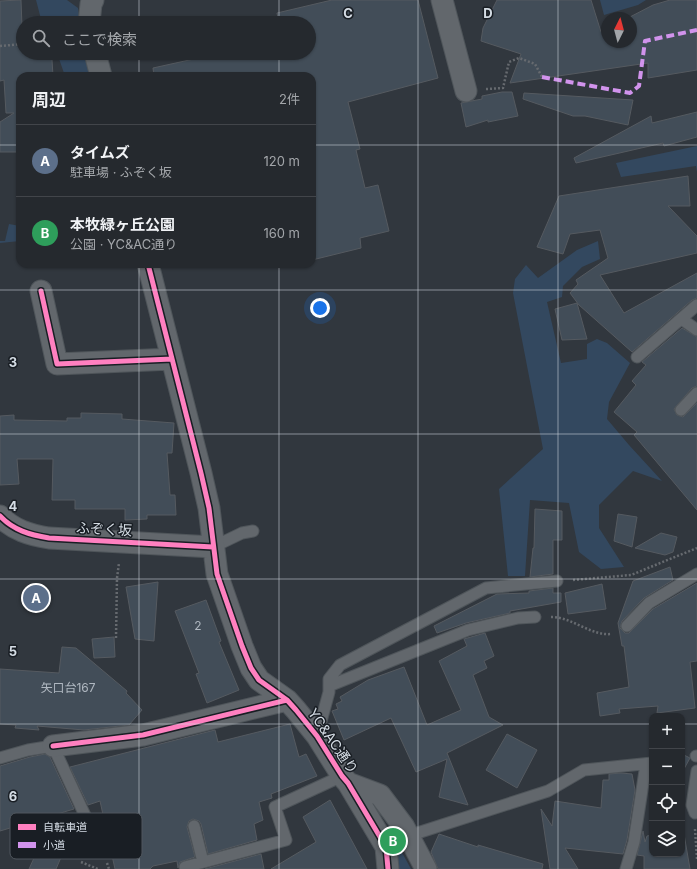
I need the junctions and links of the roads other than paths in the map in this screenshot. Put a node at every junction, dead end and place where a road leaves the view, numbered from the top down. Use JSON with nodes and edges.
{"nodes":[{"id":1,"x":93,"y":0,"type":"edge"},
{"id":2,"x":442,"y":0,"type":"edge"},
{"id":3,"x":90,"y":16,"type":"edge"},
{"id":4,"x":97,"y":60,"type":"edge"},
{"id":5,"x":100,"y":72,"type":"edge"},
{"id":6,"x":466,"y":91,"type":"road end"},
{"id":7,"x":149,"y":268,"type":"edge"},
{"id":8,"x":41,"y":291,"type":"dead end"},
{"id":9,"x":697,"y":306,"type":"edge"},
{"id":10,"x":682,"y":320,"type":"junction"},
{"id":11,"x":697,"y":330,"type":"edge"},
{"id":12,"x":637,"y":357,"type":"dead end"},
{"id":13,"x":172,"y":358,"type":"junction"},
{"id":14,"x":697,"y":393,"type":"edge"},
{"id":15,"x":681,"y":410,"type":"dead end"},
{"id":16,"x":0,"y":516,"type":"edge"},
{"id":17,"x":254,"y":531,"type":"dead end"},
{"id":18,"x":213,"y":547,"type":"junction"},
{"id":19,"x":697,"y":574,"type":"edge"},
{"id":20,"x":557,"y":581,"type":"road end"},
{"id":21,"x":535,"y":617,"type":"road end"},
{"id":22,"x":627,"y":626,"type":"road end"},
{"id":23,"x":329,"y":686,"type":"junction"},
{"id":24,"x":287,"y":700,"type":"junction"},
{"id":25,"x":317,"y":736,"type":"junction"},
{"id":26,"x":53,"y":746,"type":"junction"},
{"id":27,"x":0,"y":758,"type":"edge"},
{"id":28,"x":649,"y":763,"type":"edge"},
{"id":29,"x":697,"y":771,"type":"edge"},
{"id":30,"x":345,"y":779,"type":"junction"},
{"id":31,"x":84,"y":813,"type":"edge"},
{"id":32,"x":695,"y":813,"type":"dead end"},
{"id":33,"x":194,"y":826,"type":"dead end"},
{"id":34,"x":408,"y":836,"type":"junction"},
{"id":35,"x":203,"y":862,"type":"junction"},
{"id":36,"x":186,"y":867,"type":"dead end"},
{"id":37,"x":388,"y":869,"type":"edge"},
{"id":38,"x":426,"y":869,"type":"edge"},
{"id":39,"x":626,"y":869,"type":"edge"}],
"edges":[{"from":1,"to":3,"type":"street"},
{"from":2,"to":6,"type":"street"},
{"from":4,"to":5,"type":"street"},
{"from":7,"to":13,"type":"street","name":"YC&AC通り"},
{"from":8,"to":13,"type":"street"},
{"from":9,"to":10,"type":"lane"},
{"from":10,"to":11,"type":"lane"},
{"from":10,"to":12,"type":"lane"},
{"from":13,"to":18,"type":"street","name":"YC&AC通り"},
{"from":14,"to":15,"type":"lane"},
{"from":16,"to":18,"type":"street","name":"ふぞく坂"},
{"from":17,"to":18,"type":"lane"},
{"from":18,"to":24,"type":"street","name":"YC&AC通り"},
{"from":19,"to":22,"type":"lane"},
{"from":20,"to":23,"type":"lane"},
{"from":21,"to":23,"type":"lane"},
{"from":23,"to":25,"type":"lane"},
{"from":24,"to":25,"type":"street","name":"YC&AC通り"},
{"from":24,"to":26,"type":"street"},
{"from":25,"to":30,"type":"street","name":"YC&AC通り"},
{"from":26,"to":27,"type":"lane"},
{"from":26,"to":31,"type":"lane"},
{"from":28,"to":34,"type":"lane"},
{"from":28,"to":39,"type":"lane"},
{"from":29,"to":32,"type":"lane"},
{"from":30,"to":34,"type":"street"},
{"from":30,"to":35,"type":"lane"},
{"from":30,"to":37,"type":"street","name":"YC&AC通り"},
{"from":33,"to":35,"type":"lane"},
{"from":34,"to":38,"type":"street"},
{"from":35,"to":36,"type":"lane"}]}
